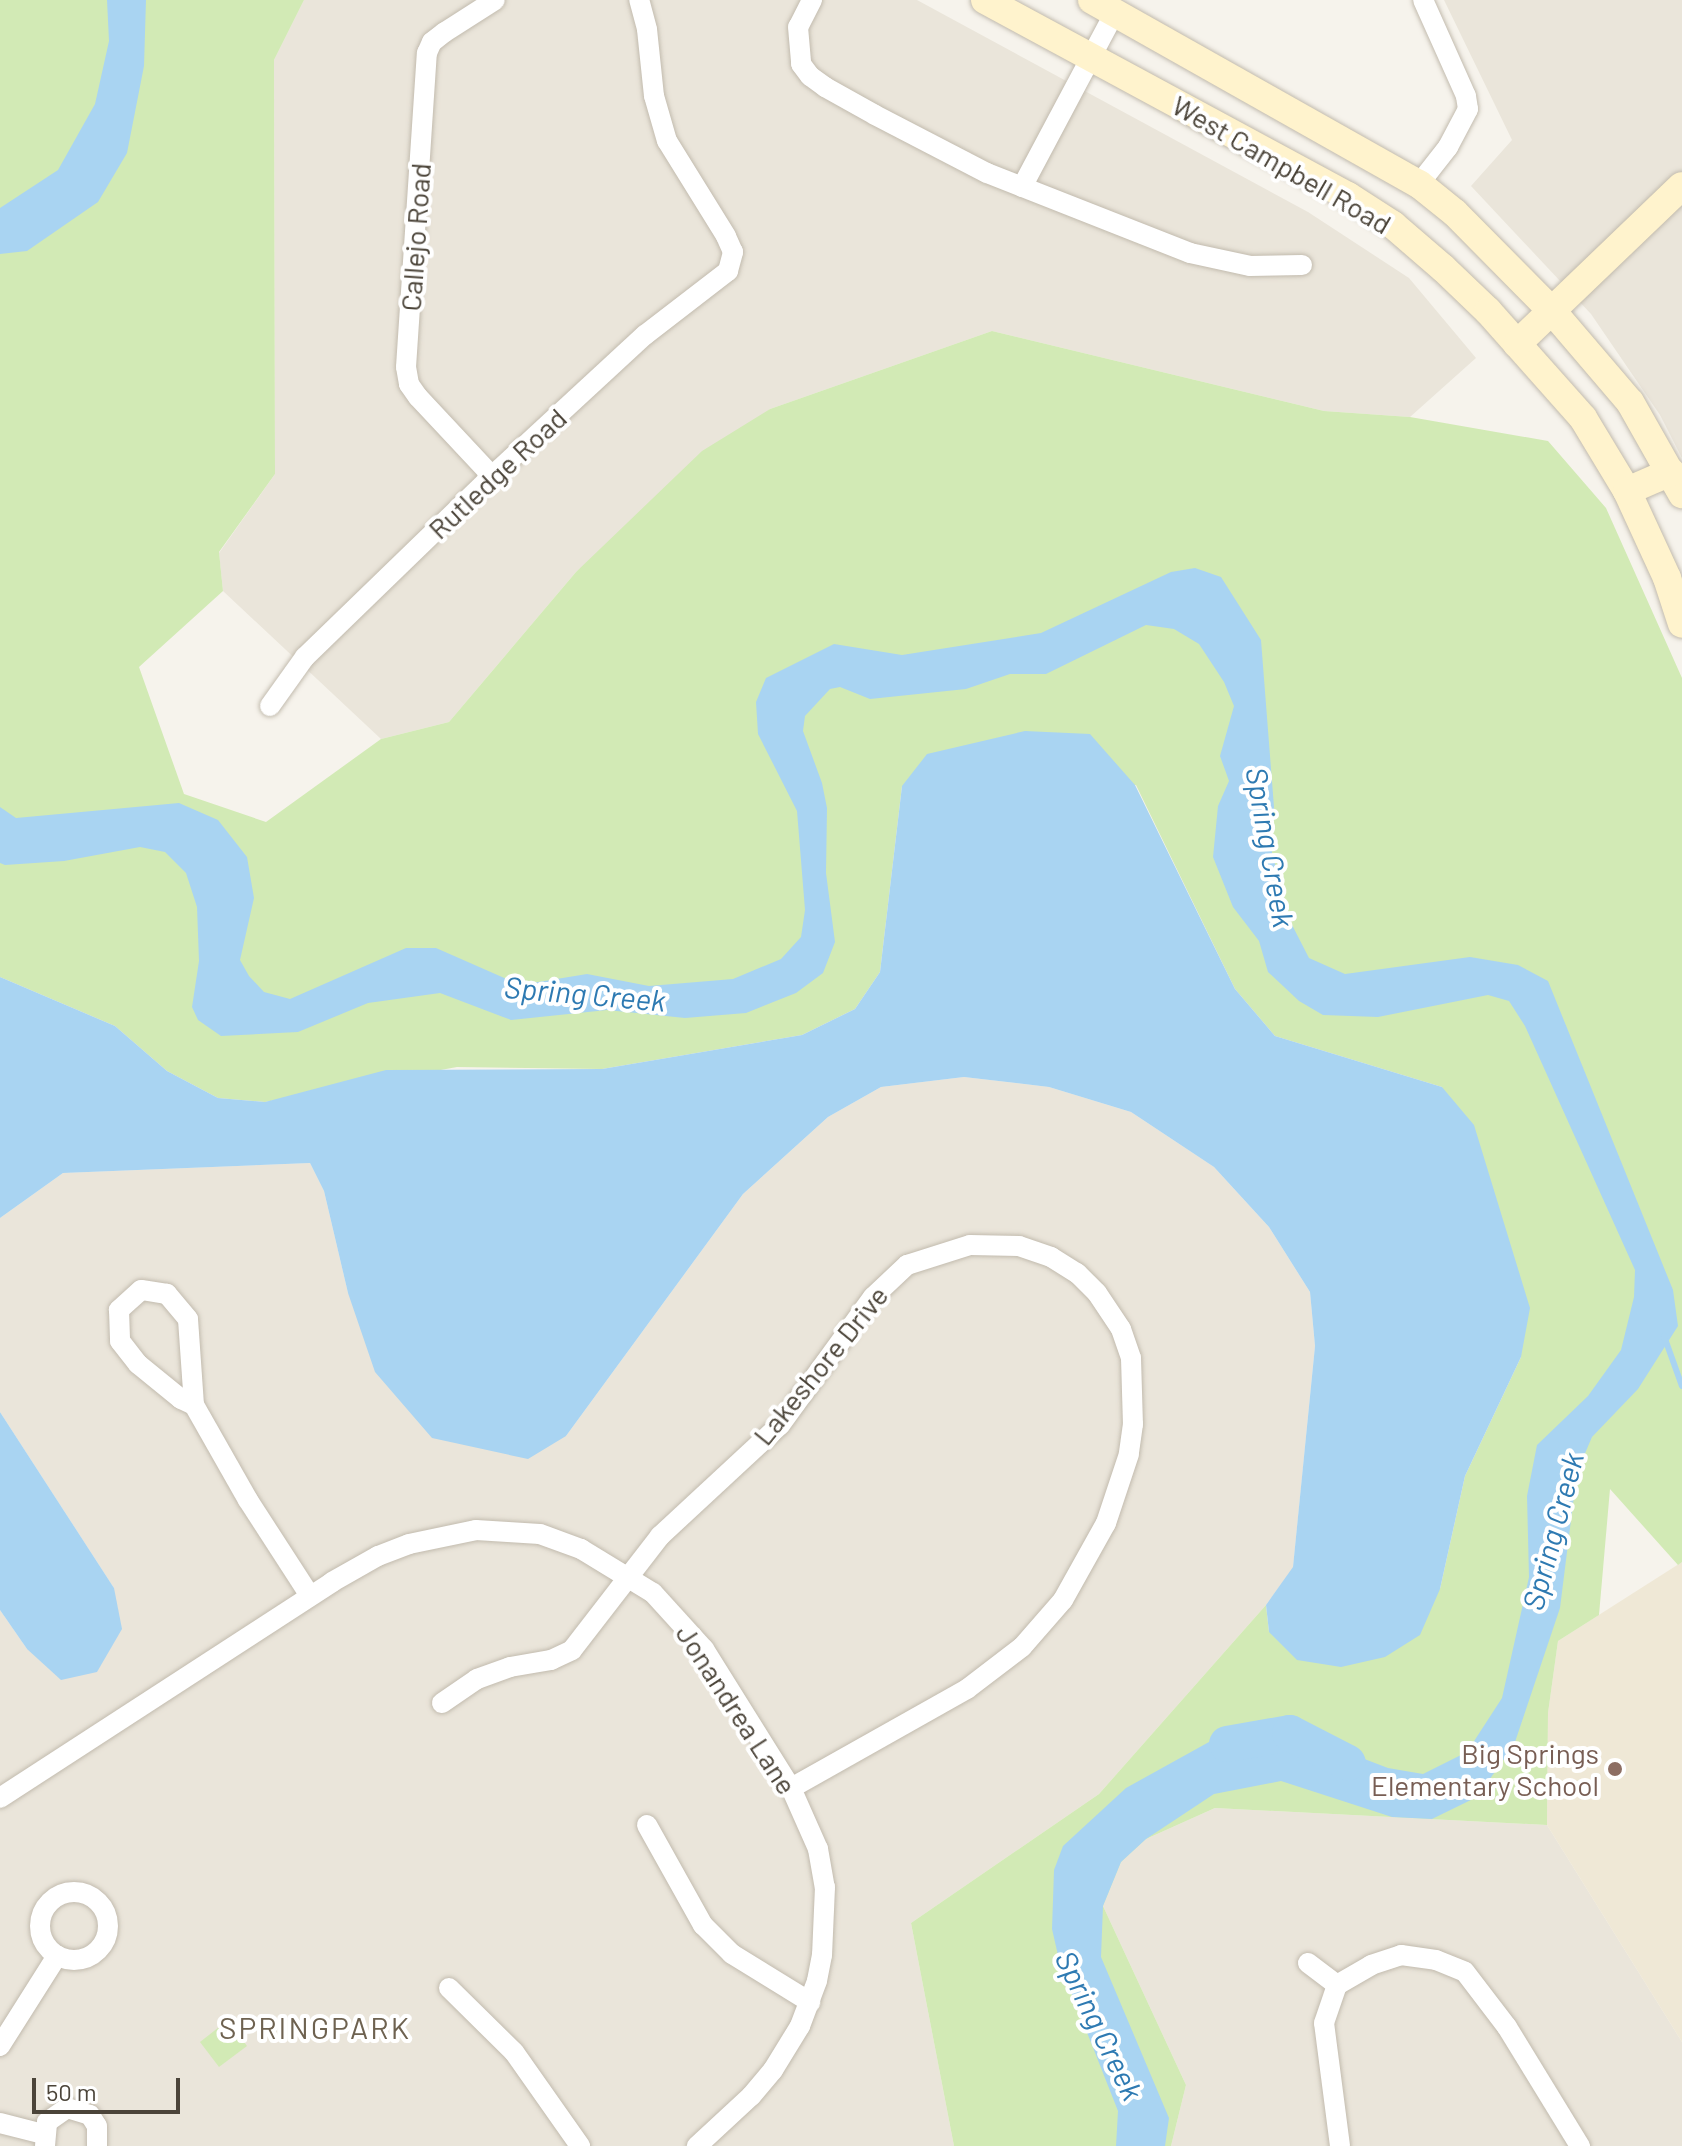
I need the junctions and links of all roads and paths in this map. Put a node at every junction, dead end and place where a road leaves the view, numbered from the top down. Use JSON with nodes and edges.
{"nodes":[{"id":1,"x":495,"y":0,"type":"edge"},
{"id":2,"x":639,"y":0,"type":"edge"},
{"id":3,"x":812,"y":0,"type":"edge"},
{"id":4,"x":985,"y":0,"type":"edge"},
{"id":5,"x":1423,"y":0,"type":"edge"},
{"id":6,"x":1103,"y":6,"type":"edge"},
{"id":7,"x":1090,"y":56,"type":"junction"},
{"id":8,"x":1419,"y":184,"type":"junction"},
{"id":9,"x":1682,"y":186,"type":"edge"},
{"id":10,"x":1022,"y":187,"type":"junction"},
{"id":11,"x":1302,"y":265,"type":"dead end"},
{"id":12,"x":1553,"y":312,"type":"junction"},
{"id":13,"x":1517,"y":344,"type":"junction"},
{"id":14,"x":492,"y":476,"type":"junction"},
{"id":15,"x":1677,"y":483,"type":"edge"},
{"id":16,"x":1627,"y":491,"type":"junction"},
{"id":17,"x":1682,"y":624,"type":"edge"},
{"id":18,"x":270,"y":706,"type":"dead end"},
{"id":19,"x":194,"y":1405,"type":"junction"},
{"id":20,"x":628,"y":1576,"type":"junction"},
{"id":21,"x":310,"y":1596,"type":"junction"},
{"id":22,"x":442,"y":1703,"type":"dead end"},
{"id":23,"x":791,"y":1788,"type":"junction"},
{"id":24,"x":0,"y":1798,"type":"edge"},
{"id":25,"x":647,"y":1825,"type":"dead end"},
{"id":26,"x":57,"y":1956,"type":"dead end"},
{"id":27,"x":1308,"y":1963,"type":"dead end"},
{"id":28,"x":1337,"y":1985,"type":"junction"},
{"id":29,"x":449,"y":1988,"type":"dead end"},
{"id":30,"x":810,"y":2002,"type":"junction"},
{"id":31,"x":0,"y":2046,"type":"edge"},
{"id":32,"x":0,"y":2123,"type":"edge"},
{"id":33,"x":44,"y":2140,"type":"edge"},
{"id":34,"x":699,"y":2145,"type":"edge"},
{"id":35,"x":97,"y":2146,"type":"edge"},
{"id":36,"x":580,"y":2146,"type":"edge"},
{"id":37,"x":1340,"y":2146,"type":"edge"},
{"id":38,"x":1580,"y":2146,"type":"edge"}],
"edges":[{"from":1,"to":14,"type":"street","name":"Callejo Road"},
{"from":2,"to":14,"type":"street","name":"Rutledge Road"},
{"from":3,"to":10,"type":"street"},
{"from":4,"to":7,"type":"main road","name":"West Campbell Road"},
{"from":5,"to":8,"type":"street"},
{"from":6,"to":7,"type":"street"},
{"from":6,"to":8,"type":"main road","name":"West Campbell Road"},
{"from":7,"to":10,"type":"street"},
{"from":7,"to":13,"type":"main road","name":"West Campbell Road"},
{"from":8,"to":12,"type":"main road","name":"West Campbell Road"},
{"from":9,"to":12,"type":"main road"},
{"from":10,"to":11,"type":"street"},
{"from":12,"to":13,"type":"main road"},
{"from":12,"to":15,"type":"main road","name":"West Campbell Road"},
{"from":13,"to":16,"type":"main road","name":"West Campbell Road"},
{"from":14,"to":18,"type":"street","name":"Rutledge Road"},
{"from":15,"to":16,"type":"main road"},
{"from":16,"to":17,"type":"main road","name":"West Campbell Road"},
{"from":19,"to":19,"type":"street"},
{"from":19,"to":21,"type":"street"},
{"from":20,"to":21,"type":"street","name":"Jonandrea Lane"},
{"from":20,"to":22,"type":"street","name":"Lakeshore Drive"},
{"from":20,"to":23,"type":"street","name":"Jonandrea Lane"},
{"from":20,"to":23,"type":"street","name":"Lakeshore Drive"},
{"from":21,"to":24,"type":"street","name":"Jonandrea Lane"},
{"from":23,"to":30,"type":"street","name":"Jonandrea Lane"},
{"from":25,"to":30,"type":"street"},
{"from":26,"to":31,"type":"street"},
{"from":27,"to":28,"type":"street"},
{"from":28,"to":37,"type":"street"},
{"from":28,"to":38,"type":"street"},
{"from":29,"to":36,"type":"street"},
{"from":30,"to":34,"type":"street","name":"Jonandrea Lane"},
{"from":32,"to":33,"type":"street"},
{"from":33,"to":35,"type":"street"}]}
